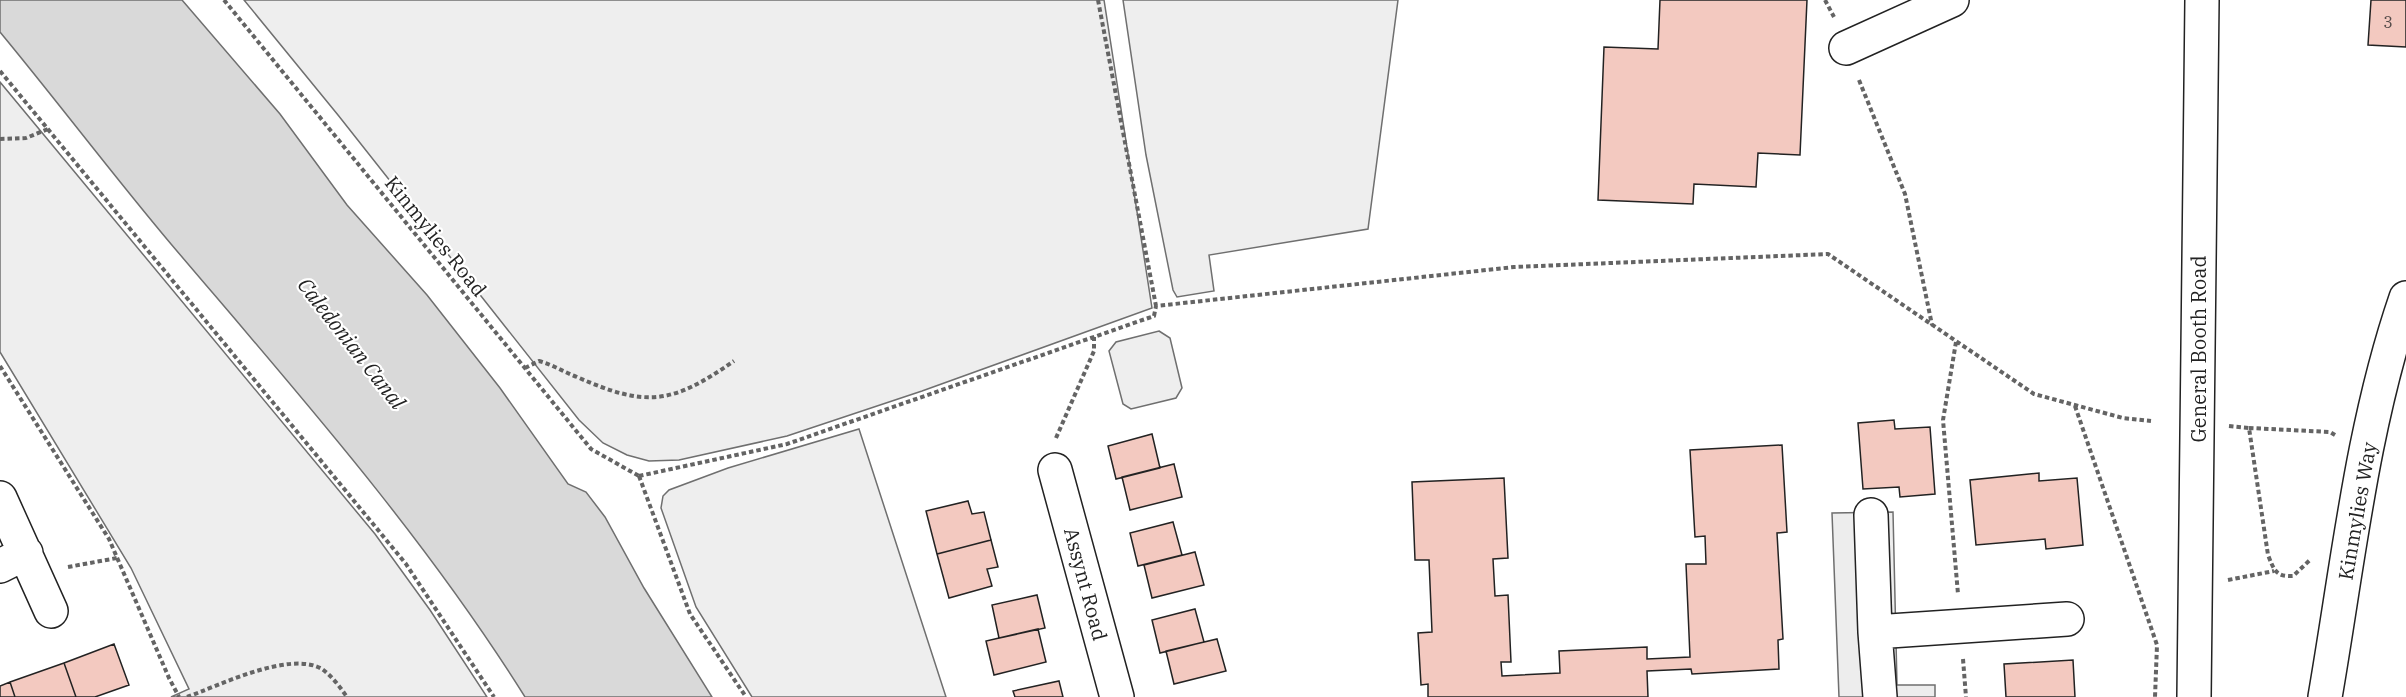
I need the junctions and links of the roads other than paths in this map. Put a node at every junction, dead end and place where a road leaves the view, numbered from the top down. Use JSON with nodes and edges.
{"nodes":[{"id":1,"x":1952,"y":0,"type":"edge"},
{"id":2,"x":2202,"y":0,"type":"edge"},
{"id":3,"x":1846,"y":48,"type":"road end"},
{"id":4,"x":2403,"y":317,"type":"edge"},
{"id":5,"x":1055,"y":470,"type":"road end"},
{"id":6,"x":0,"y":498,"type":"edge"},
{"id":7,"x":1871,"y":515,"type":"dead end"},
{"id":8,"x":20,"y":564,"type":"edge"},
{"id":9,"x":51,"y":611,"type":"dead end"},
{"id":10,"x":2067,"y":619,"type":"dead end"},
{"id":11,"x":1875,"y":632,"type":"junction"},
{"id":12,"x":1117,"y":697,"type":"edge"},
{"id":13,"x":1880,"y":697,"type":"edge"},
{"id":14,"x":2194,"y":697,"type":"edge"},
{"id":15,"x":2325,"y":697,"type":"edge"}],
"edges":[{"from":1,"to":3,"type":"street"},
{"from":2,"to":14,"type":"street","name":"General Booth Road"},
{"from":4,"to":15,"type":"street","name":"Kinmylies Way"},
{"from":5,"to":12,"type":"street","name":"Assynt Road"},
{"from":6,"to":8,"type":"street"},
{"from":7,"to":11,"type":"street"},
{"from":8,"to":9,"type":"street"},
{"from":10,"to":11,"type":"street"},
{"from":11,"to":13,"type":"street"}]}
